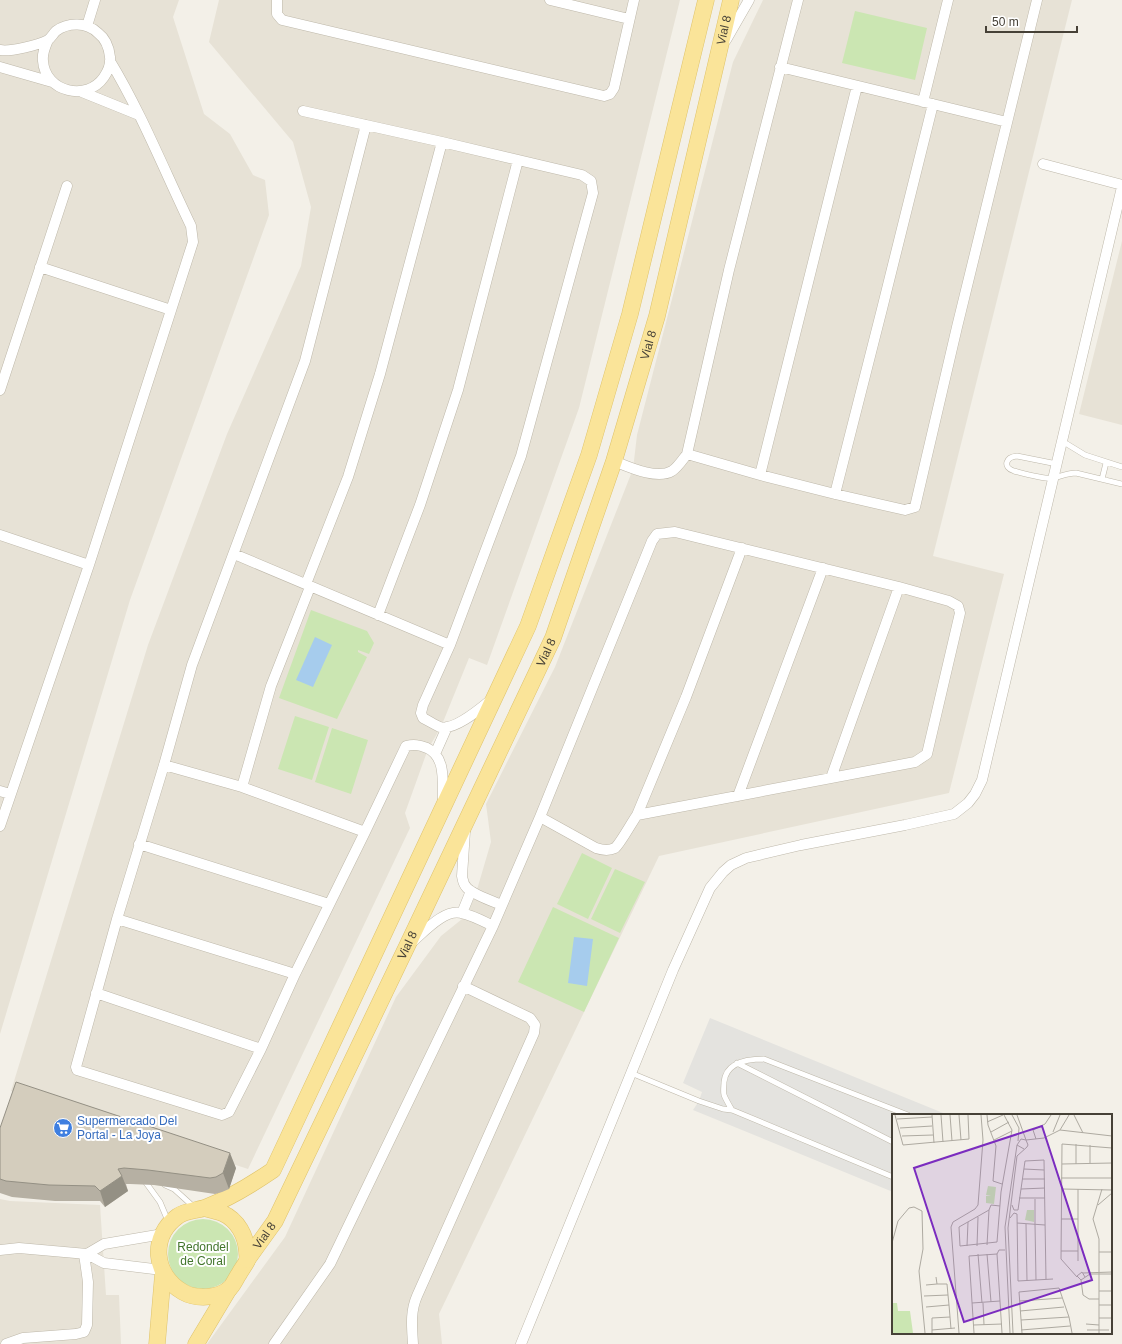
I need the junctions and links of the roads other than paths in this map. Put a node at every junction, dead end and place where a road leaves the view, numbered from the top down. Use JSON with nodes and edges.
{"nodes":[{"id":1,"x":95,"y":0,"type":"edge"},
{"id":2,"x":277,"y":0,"type":"edge"},
{"id":3,"x":550,"y":0,"type":"edge"},
{"id":4,"x":634,"y":0,"type":"edge"},
{"id":5,"x":706,"y":0,"type":"edge"},
{"id":6,"x":731,"y":0,"type":"edge"},
{"id":7,"x":749,"y":0,"type":"edge"},
{"id":8,"x":798,"y":0,"type":"edge"},
{"id":9,"x":948,"y":0,"type":"edge"},
{"id":10,"x":1037,"y":0,"type":"edge"},
{"id":11,"x":629,"y":19,"type":"junction"},
{"id":12,"x":87,"y":26,"type":"junction"},
{"id":13,"x":48,"y":40,"type":"junction"},
{"id":14,"x":0,"y":50,"type":"edge"},
{"id":15,"x":718,"y":53,"type":"junction"},
{"id":16,"x":110,"y":61,"type":"junction"},
{"id":17,"x":0,"y":67,"type":"edge"},
{"id":18,"x":780,"y":67,"type":"junction"},
{"id":19,"x":52,"y":82,"type":"junction"},
{"id":20,"x":857,"y":86,"type":"junction"},
{"id":21,"x":82,"y":92,"type":"junction"},
{"id":22,"x":928,"y":103,"type":"junction"},
{"id":23,"x":303,"y":111,"type":"dead end"},
{"id":24,"x":139,"y":115,"type":"junction"},
{"id":25,"x":1007,"y":122,"type":"junction"},
{"id":26,"x":366,"y":125,"type":"junction"},
{"id":27,"x":442,"y":142,"type":"junction"},
{"id":28,"x":518,"y":160,"type":"junction"},
{"id":29,"x":1043,"y":164,"type":"dead end"},
{"id":30,"x":67,"y":186,"type":"dead end"},
{"id":31,"x":1122,"y":186,"type":"edge"},
{"id":32,"x":40,"y":267,"type":"junction"},
{"id":33,"x":171,"y":310,"type":"junction"},
{"id":34,"x":0,"y":390,"type":"edge"},
{"id":35,"x":1062,"y":441,"type":"junction"},
{"id":36,"x":687,"y":454,"type":"junction"},
{"id":37,"x":614,"y":461,"type":"junction"},
{"id":38,"x":1106,"y":463,"type":"junction"},
{"id":39,"x":1057,"y":464,"type":"junction"},
{"id":40,"x":1122,"y":468,"type":"edge"},
{"id":41,"x":760,"y":475,"type":"junction"},
{"id":42,"x":1053,"y":479,"type":"junction"},
{"id":43,"x":1102,"y":479,"type":"junction"},
{"id":44,"x":1122,"y":484,"type":"edge"},
{"id":45,"x":835,"y":494,"type":"junction"},
{"id":46,"x":0,"y":535,"type":"edge"},
{"id":47,"x":742,"y":548,"type":"junction"},
{"id":48,"x":234,"y":554,"type":"junction"},
{"id":49,"x":89,"y":565,"type":"junction"},
{"id":50,"x":823,"y":568,"type":"junction"},
{"id":51,"x":308,"y":586,"type":"junction"},
{"id":52,"x":899,"y":587,"type":"junction"},
{"id":53,"x":378,"y":615,"type":"junction"},
{"id":54,"x":450,"y":645,"type":"junction"},
{"id":55,"x":495,"y":697,"type":"junction"},
{"id":56,"x":447,"y":727,"type":"junction"},
{"id":57,"x":435,"y":754,"type":"junction"},
{"id":58,"x":164,"y":765,"type":"junction"},
{"id":59,"x":831,"y":778,"type":"junction"},
{"id":60,"x":242,"y":787,"type":"junction"},
{"id":61,"x":0,"y":791,"type":"edge"},
{"id":62,"x":10,"y":794,"type":"junction"},
{"id":63,"x":738,"y":796,"type":"junction"},
{"id":64,"x":443,"y":810,"type":"junction"},
{"id":65,"x":637,"y":815,"type":"junction"},
{"id":66,"x":540,"y":817,"type":"junction"},
{"id":67,"x":466,"y":823,"type":"junction"},
{"id":68,"x":0,"y":826,"type":"edge"},
{"id":69,"x":366,"y":832,"type":"junction"},
{"id":70,"x":139,"y":844,"type":"junction"},
{"id":71,"x":471,"y":891,"type":"junction"},
{"id":72,"x":329,"y":904,"type":"junction"},
{"id":73,"x":502,"y":905,"type":"junction"},
{"id":74,"x":462,"y":913,"type":"junction"},
{"id":75,"x":117,"y":919,"type":"junction"},
{"id":76,"x":493,"y":926,"type":"junction"},
{"id":77,"x":408,"y":944,"type":"junction"},
{"id":78,"x":295,"y":974,"type":"junction"},
{"id":79,"x":463,"y":986,"type":"junction"},
{"id":80,"x":96,"y":993,"type":"junction"},
{"id":81,"x":261,"y":1050,"type":"junction"},
{"id":82,"x":737,"y":1063,"type":"junction"},
{"id":83,"x":631,"y":1073,"type":"junction"},
{"id":84,"x":732,"y":1110,"type":"junction"},
{"id":85,"x":905,"y":1114,"type":"edge"},
{"id":86,"x":892,"y":1141,"type":"edge"},
{"id":87,"x":136,"y":1176,"type":"edge"},
{"id":88,"x":142,"y":1177,"type":"junction"},
{"id":89,"x":892,"y":1177,"type":"edge"},
{"id":90,"x":155,"y":1182,"type":"edge"},
{"id":91,"x":161,"y":1184,"type":"edge"},
{"id":92,"x":201,"y":1209,"type":"junction"},
{"id":93,"x":166,"y":1229,"type":"junction"},
{"id":94,"x":0,"y":1250,"type":"edge"},
{"id":95,"x":85,"y":1254,"type":"junction"},
{"id":96,"x":247,"y":1260,"type":"junction"},
{"id":97,"x":162,"y":1272,"type":"junction"},
{"id":98,"x":229,"y":1289,"type":"junction"},
{"id":99,"x":6,"y":1344,"type":"edge"},
{"id":100,"x":157,"y":1344,"type":"edge"},
{"id":101,"x":196,"y":1344,"type":"edge"},
{"id":102,"x":274,"y":1344,"type":"edge"},
{"id":103,"x":413,"y":1344,"type":"edge"},
{"id":104,"x":521,"y":1344,"type":"edge"}],
"edges":[{"from":1,"to":12,"type":"street"},
{"from":2,"to":11,"type":"street"},
{"from":3,"to":11,"type":"street"},
{"from":4,"to":11,"type":"street"},
{"from":5,"to":55,"type":"main road","name":"Vial 8"},
{"from":6,"to":15,"type":"main road","name":"Vial 8"},
{"from":7,"to":15,"type":"street"},
{"from":8,"to":18,"type":"street"},
{"from":9,"to":22,"type":"street"},
{"from":10,"to":25,"type":"street"},
{"from":12,"to":13,"type":"street"},
{"from":12,"to":16,"type":"street"},
{"from":13,"to":14,"type":"street"},
{"from":13,"to":19,"type":"street"},
{"from":15,"to":37,"type":"main road","name":"Vial 8"},
{"from":16,"to":21,"type":"street"},
{"from":16,"to":24,"type":"street"},
{"from":17,"to":19,"type":"street"},
{"from":18,"to":20,"type":"street"},
{"from":18,"to":36,"type":"street"},
{"from":19,"to":21,"type":"street"},
{"from":20,"to":22,"type":"street"},
{"from":20,"to":41,"type":"street"},
{"from":21,"to":24,"type":"street"},
{"from":22,"to":25,"type":"street"},
{"from":22,"to":45,"type":"street"},
{"from":23,"to":26,"type":"street"},
{"from":24,"to":33,"type":"street"},
{"from":25,"to":45,"type":"street"},
{"from":26,"to":27,"type":"street"},
{"from":26,"to":48,"type":"street"},
{"from":27,"to":28,"type":"street"},
{"from":27,"to":51,"type":"street"},
{"from":28,"to":53,"type":"street"},
{"from":28,"to":54,"type":"street"},
{"from":29,"to":31,"type":"street"},
{"from":30,"to":32,"type":"street"},
{"from":31,"to":35,"type":"street"},
{"from":32,"to":33,"type":"street"},
{"from":32,"to":34,"type":"street"},
{"from":33,"to":49,"type":"street"},
{"from":35,"to":38,"type":"lane"},
{"from":35,"to":39,"type":"street"},
{"from":36,"to":37,"type":"street"},
{"from":36,"to":41,"type":"street"},
{"from":37,"to":67,"type":"main road","name":"Vial 8"},
{"from":38,"to":40,"type":"lane"},
{"from":38,"to":43,"type":"lane"},
{"from":39,"to":42,"type":"street"},
{"from":39,"to":42,"type":"lane"},
{"from":41,"to":45,"type":"street"},
{"from":42,"to":43,"type":"lane"},
{"from":42,"to":83,"type":"street"},
{"from":43,"to":44,"type":"lane"},
{"from":46,"to":49,"type":"street"},
{"from":47,"to":50,"type":"street"},
{"from":47,"to":65,"type":"street"},
{"from":47,"to":66,"type":"street"},
{"from":48,"to":51,"type":"street"},
{"from":48,"to":58,"type":"street"},
{"from":49,"to":62,"type":"street"},
{"from":50,"to":52,"type":"street"},
{"from":50,"to":63,"type":"street"},
{"from":51,"to":53,"type":"street"},
{"from":51,"to":60,"type":"street"},
{"from":52,"to":59,"type":"street"},
{"from":52,"to":59,"type":"street"},
{"from":53,"to":54,"type":"street"},
{"from":54,"to":56,"type":"street"},
{"from":55,"to":56,"type":"street"},
{"from":55,"to":64,"type":"main road","name":"Vial 8"},
{"from":56,"to":57,"type":"street"},
{"from":57,"to":64,"type":"street"},
{"from":57,"to":69,"type":"street"},
{"from":58,"to":60,"type":"street"},
{"from":58,"to":70,"type":"street"},
{"from":59,"to":63,"type":"street"},
{"from":60,"to":69,"type":"street"},
{"from":61,"to":62,"type":"street"},
{"from":62,"to":68,"type":"street"},
{"from":63,"to":65,"type":"street"},
{"from":64,"to":92,"type":"main road","name":"Vial 8"},
{"from":65,"to":66,"type":"street"},
{"from":66,"to":73,"type":"street"},
{"from":67,"to":71,"type":"street"},
{"from":67,"to":77,"type":"main road","name":"Vial 8"},
{"from":69,"to":72,"type":"street"},
{"from":70,"to":72,"type":"street"},
{"from":70,"to":75,"type":"street"},
{"from":71,"to":73,"type":"street"},
{"from":71,"to":74,"type":"street"},
{"from":72,"to":78,"type":"street"},
{"from":73,"to":76,"type":"street"},
{"from":74,"to":76,"type":"street"},
{"from":74,"to":77,"type":"street"},
{"from":75,"to":78,"type":"street"},
{"from":75,"to":80,"type":"street"},
{"from":76,"to":79,"type":"street"},
{"from":77,"to":96,"type":"main road","name":"Vial 8"},
{"from":78,"to":81,"type":"street"},
{"from":79,"to":102,"type":"street"},
{"from":79,"to":103,"type":"street"},
{"from":80,"to":81,"type":"street"},
{"from":80,"to":81,"type":"street"},
{"from":82,"to":84,"type":"lane"},
{"from":82,"to":85,"type":"lane"},
{"from":82,"to":86,"type":"lane"},
{"from":83,"to":84,"type":"lane"},
{"from":83,"to":104,"type":"street"},
{"from":84,"to":89,"type":"lane"},
{"from":87,"to":88,"type":"lane"},
{"from":88,"to":90,"type":"lane"},
{"from":88,"to":93,"type":"lane"},
{"from":91,"to":92,"type":"lane"},
{"from":92,"to":93,"type":"main road"},
{"from":92,"to":96,"type":"main road"},
{"from":93,"to":95,"type":"street"},
{"from":93,"to":97,"type":"main road"},
{"from":94,"to":95,"type":"street"},
{"from":95,"to":97,"type":"street"},
{"from":95,"to":99,"type":"street"},
{"from":96,"to":98,"type":"main road"},
{"from":97,"to":98,"type":"main road"},
{"from":97,"to":100,"type":"main road"},
{"from":98,"to":101,"type":"main road"}]}
